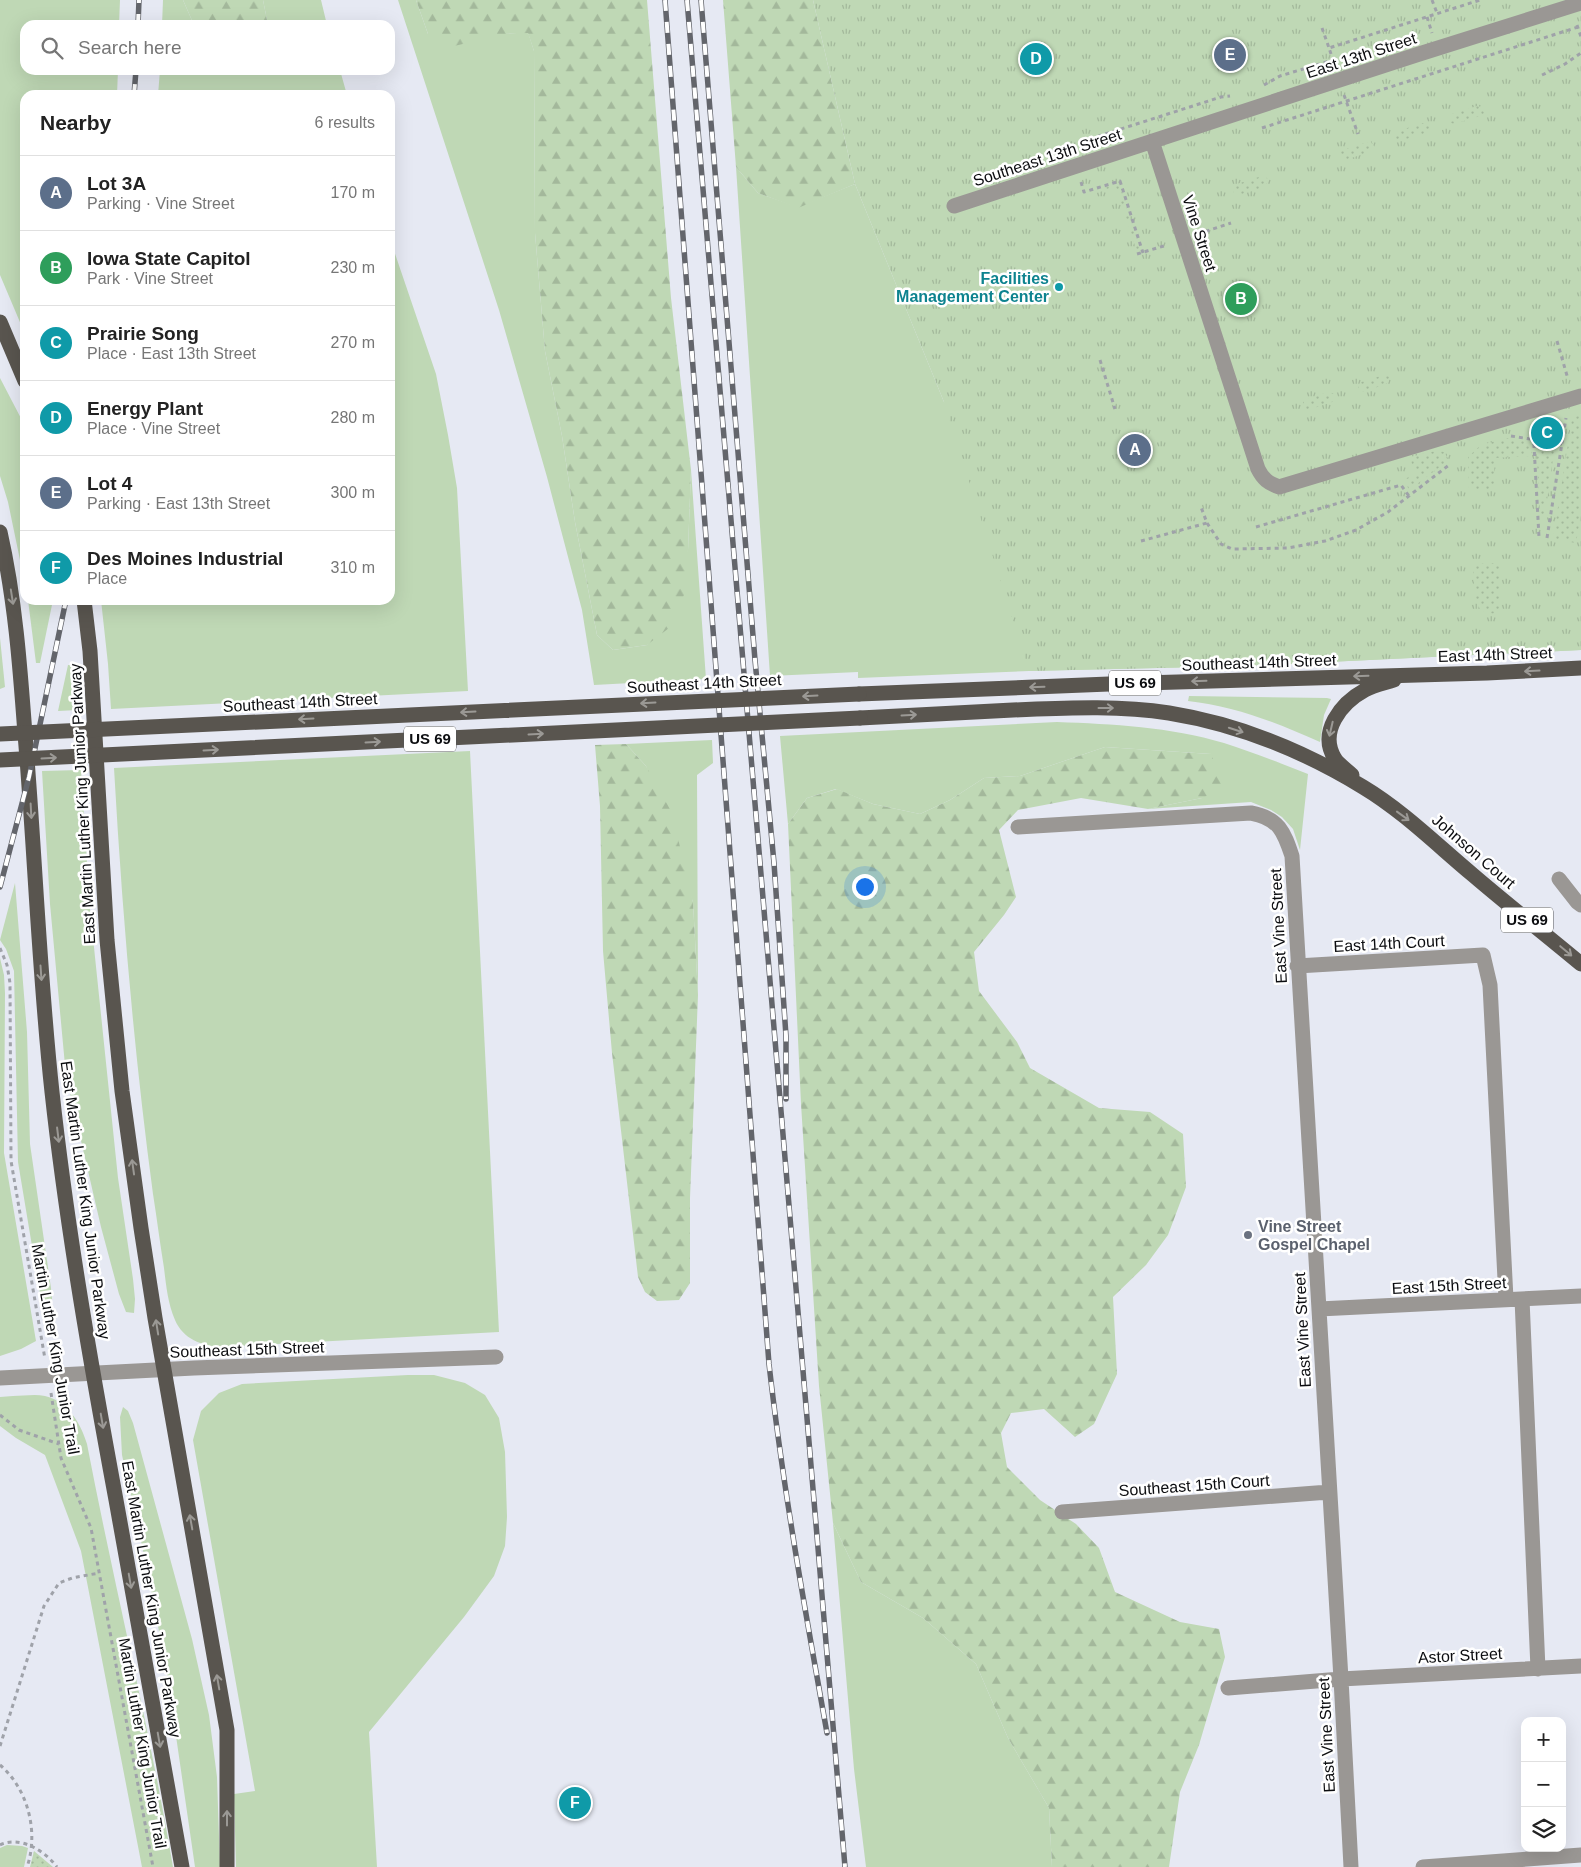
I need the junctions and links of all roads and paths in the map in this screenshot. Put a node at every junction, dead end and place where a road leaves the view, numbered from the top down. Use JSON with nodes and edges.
{"nodes":[{"id":1,"x":1432,"y":0,"type":"edge"},
{"id":2,"x":1480,"y":0,"type":"edge"},
{"id":3,"x":1581,"y":3,"type":"edge"},
{"id":4,"x":1437,"y":13,"type":"junction"},
{"id":5,"x":1427,"y":17,"type":"junction"},
{"id":6,"x":1575,"y":18,"type":"dead end"},
{"id":7,"x":1578,"y":27,"type":"junction"},
{"id":8,"x":1322,"y":28,"type":"dead end"},
{"id":9,"x":1433,"y":37,"type":"dead end"},
{"id":10,"x":1581,"y":37,"type":"edge"},
{"id":11,"x":1329,"y":48,"type":"junction"},
{"id":12,"x":1581,"y":53,"type":"edge"},
{"id":13,"x":1542,"y":75,"type":"dead end"},
{"id":14,"x":1261,"y":86,"type":"dead end"},
{"id":15,"x":1346,"y":101,"type":"junction"},
{"id":16,"x":1262,"y":128,"type":"dead end"},
{"id":17,"x":1358,"y":134,"type":"dead end"},
{"id":18,"x":1152,"y":141,"type":"junction"},
{"id":19,"x":1076,"y":165,"type":"junction"},
{"id":20,"x":954,"y":206,"type":"dead end"},
{"id":21,"x":1231,"y":224,"type":"dead end"},
{"id":22,"x":1194,"y":236,"type":"dead end"},
{"id":23,"x":1166,"y":246,"type":"dead end"},
{"id":24,"x":1143,"y":253,"type":"junction"},
{"id":25,"x":1138,"y":254,"type":"dead end"},
{"id":26,"x":0,"y":322,"type":"edge"},
{"id":27,"x":1557,"y":341,"type":"dead end"},
{"id":28,"x":1100,"y":360,"type":"dead end"},
{"id":29,"x":20,"y":369,"type":"edge"},
{"id":30,"x":1568,"y":379,"type":"dead end"},
{"id":31,"x":1581,"y":396,"type":"edge"},
{"id":32,"x":1115,"y":409,"type":"dead end"},
{"id":33,"x":1567,"y":415,"type":"dead end"},
{"id":34,"x":1533,"y":425,"type":"dead end"},
{"id":35,"x":1510,"y":436,"type":"dead end"},
{"id":36,"x":1534,"y":440,"type":"junction"},
{"id":37,"x":1562,"y":444,"type":"junction"},
{"id":38,"x":1449,"y":465,"type":"dead end"},
{"id":39,"x":1409,"y":496,"type":"junction"},
{"id":40,"x":1202,"y":506,"type":"dead end"},
{"id":41,"x":1207,"y":523,"type":"junction"},
{"id":42,"x":1256,"y":527,"type":"dead end"},
{"id":43,"x":0,"y":532,"type":"edge"},
{"id":44,"x":1539,"y":537,"type":"dead end"},
{"id":45,"x":1548,"y":538,"type":"dead end"},
{"id":46,"x":1141,"y":541,"type":"dead end"},
{"id":47,"x":85,"y":605,"type":"edge"},
{"id":48,"x":1581,"y":668,"type":"edge"},
{"id":49,"x":1410,"y":674,"type":"junction"},
{"id":50,"x":0,"y":734,"type":"edge"},
{"id":51,"x":0,"y":760,"type":"edge"},
{"id":52,"x":1364,"y":787,"type":"junction"},
{"id":53,"x":1018,"y":827,"type":"dead end"},
{"id":54,"x":1559,"y":879,"type":"dead end"},
{"id":55,"x":1581,"y":905,"type":"edge"},
{"id":56,"x":0,"y":948,"type":"edge"},
{"id":57,"x":1581,"y":964,"type":"edge"},
{"id":58,"x":1298,"y":966,"type":"junction"},
{"id":59,"x":1581,"y":1296,"type":"edge"},
{"id":60,"x":1506,"y":1299,"type":"junction"},
{"id":61,"x":1522,"y":1299,"type":"junction"},
{"id":62,"x":1319,"y":1309,"type":"junction"},
{"id":63,"x":496,"y":1357,"type":"dead end"},
{"id":64,"x":164,"y":1370,"type":"junction"},
{"id":65,"x":93,"y":1373,"type":"junction"},
{"id":66,"x":48,"y":1375,"type":"junction"},
{"id":67,"x":0,"y":1378,"type":"edge"},
{"id":68,"x":0,"y":1415,"type":"edge"},
{"id":69,"x":59,"y":1444,"type":"junction"},
{"id":70,"x":1329,"y":1492,"type":"junction"},
{"id":71,"x":1062,"y":1512,"type":"dead end"},
{"id":72,"x":99,"y":1573,"type":"junction"},
{"id":73,"x":1581,"y":1666,"type":"edge"},
{"id":74,"x":1538,"y":1669,"type":"junction"},
{"id":75,"x":1341,"y":1679,"type":"junction"},
{"id":76,"x":1228,"y":1688,"type":"dead end"},
{"id":77,"x":0,"y":1746,"type":"edge"},
{"id":78,"x":0,"y":1764,"type":"edge"},
{"id":79,"x":0,"y":1845,"type":"edge"},
{"id":80,"x":31,"y":1846,"type":"junction"},
{"id":81,"x":1581,"y":1855,"type":"edge"},
{"id":82,"x":27,"y":1867,"type":"edge"},
{"id":83,"x":58,"y":1867,"type":"edge"},
{"id":84,"x":153,"y":1867,"type":"edge"},
{"id":85,"x":182,"y":1867,"type":"edge"},
{"id":86,"x":227,"y":1867,"type":"edge"},
{"id":87,"x":1350,"y":1867,"type":"edge"},
{"id":88,"x":1423,"y":1867,"type":"edge"}],
"edges":[{"from":1,"to":4,"type":"path"},
{"from":2,"to":4,"type":"path"},
{"from":3,"to":18,"type":"street","name":"East 13th Street"},
{"from":4,"to":5,"type":"path"},
{"from":5,"to":9,"type":"path"},
{"from":5,"to":11,"type":"path"},
{"from":6,"to":7,"type":"path"},
{"from":7,"to":10,"type":"path"},
{"from":7,"to":15,"type":"path"},
{"from":8,"to":11,"type":"path"},
{"from":11,"to":14,"type":"path"},
{"from":12,"to":13,"type":"path"},
{"from":15,"to":16,"type":"path"},
{"from":15,"to":17,"type":"path"},
{"from":18,"to":19,"type":"street","name":"Southeast 13th Street"},
{"from":18,"to":31,"type":"street","name":"Vine Street"},
{"from":19,"to":20,"type":"street","name":"Southeast 13th Street"},
{"from":19,"to":24,"type":"path"},
{"from":21,"to":22,"type":"path"},
{"from":23,"to":24,"type":"path"},
{"from":24,"to":25,"type":"path"},
{"from":26,"to":29,"type":"main road"},
{"from":27,"to":30,"type":"path"},
{"from":28,"to":32,"type":"path"},
{"from":33,"to":37,"type":"path"},
{"from":34,"to":36,"type":"path"},
{"from":35,"to":36,"type":"path"},
{"from":36,"to":37,"type":"path"},
{"from":36,"to":44,"type":"path"},
{"from":37,"to":45,"type":"path"},
{"from":38,"to":39,"type":"path"},
{"from":39,"to":41,"type":"path"},
{"from":39,"to":42,"type":"path"},
{"from":40,"to":41,"type":"path"},
{"from":41,"to":46,"type":"path"},
{"from":43,"to":65,"type":"main road","name":"East Martin Luther King Junior Parkway","one_way":true},
{"from":64,"to":47,"type":"main road","name":"East Martin Luther King Junior Parkway","one_way":true},
{"from":48,"to":49,"type":"main road","name":"East 14th Street","number":"US 69","one_way":true},
{"from":49,"to":50,"type":"main road","name":"Southeast 14th Street","number":"US 69","one_way":true,"bridge":true},
{"from":49,"to":52,"type":"main road","one_way":true},
{"from":51,"to":52,"type":"main road","number":"US 69","one_way":true,"bridge":true},
{"from":52,"to":57,"type":"main road","name":"Johnson Court","number":"US 69","one_way":true},
{"from":53,"to":58,"type":"street","name":"East Vine Street"},
{"from":54,"to":55,"type":"street"},
{"from":56,"to":66,"type":"path","name":"Martin Luther King Junior Trail"},
{"from":58,"to":60,"type":"street","name":"East 14th Court"},
{"from":58,"to":62,"type":"street","name":"East Vine Street"},
{"from":59,"to":61,"type":"street","name":"East 15th Street"},
{"from":60,"to":61,"type":"street","name":"East 15th Street"},
{"from":60,"to":62,"type":"street","name":"East 15th Street"},
{"from":61,"to":74,"type":"street"},
{"from":62,"to":70,"type":"street","name":"East Vine Street"},
{"from":63,"to":64,"type":"street","name":"Southeast 15th Street"},
{"from":64,"to":65,"type":"street","name":"Southeast 15th Street"},
{"from":86,"to":64,"type":"main road","name":"East Martin Luther King Junior Parkway","one_way":true},
{"from":65,"to":66,"type":"street","name":"Southeast 15th Street"},
{"from":65,"to":85,"type":"main road","name":"East Martin Luther King Junior Parkway","one_way":true},
{"from":66,"to":67,"type":"street","name":"Southeast 15th Street"},
{"from":66,"to":69,"type":"path","name":"Martin Luther King Junior Trail"},
{"from":68,"to":69,"type":"path"},
{"from":69,"to":72,"type":"path","name":"Martin Luther King Junior Trail"},
{"from":70,"to":71,"type":"street","name":"Southeast 15th Court"},
{"from":70,"to":75,"type":"street","name":"East Vine Street"},
{"from":72,"to":77,"type":"path"},
{"from":72,"to":84,"type":"path","name":"Martin Luther King Junior Trail"},
{"from":73,"to":74,"type":"street","name":"Astor Street"},
{"from":74,"to":75,"type":"street","name":"Astor Street"},
{"from":75,"to":76,"type":"street","name":"Astor Street"},
{"from":75,"to":87,"type":"street","name":"East Vine Street"},
{"from":78,"to":80,"type":"path"},
{"from":79,"to":80,"type":"path"},
{"from":80,"to":82,"type":"path"},
{"from":80,"to":83,"type":"path"},
{"from":81,"to":88,"type":"street"}]}
